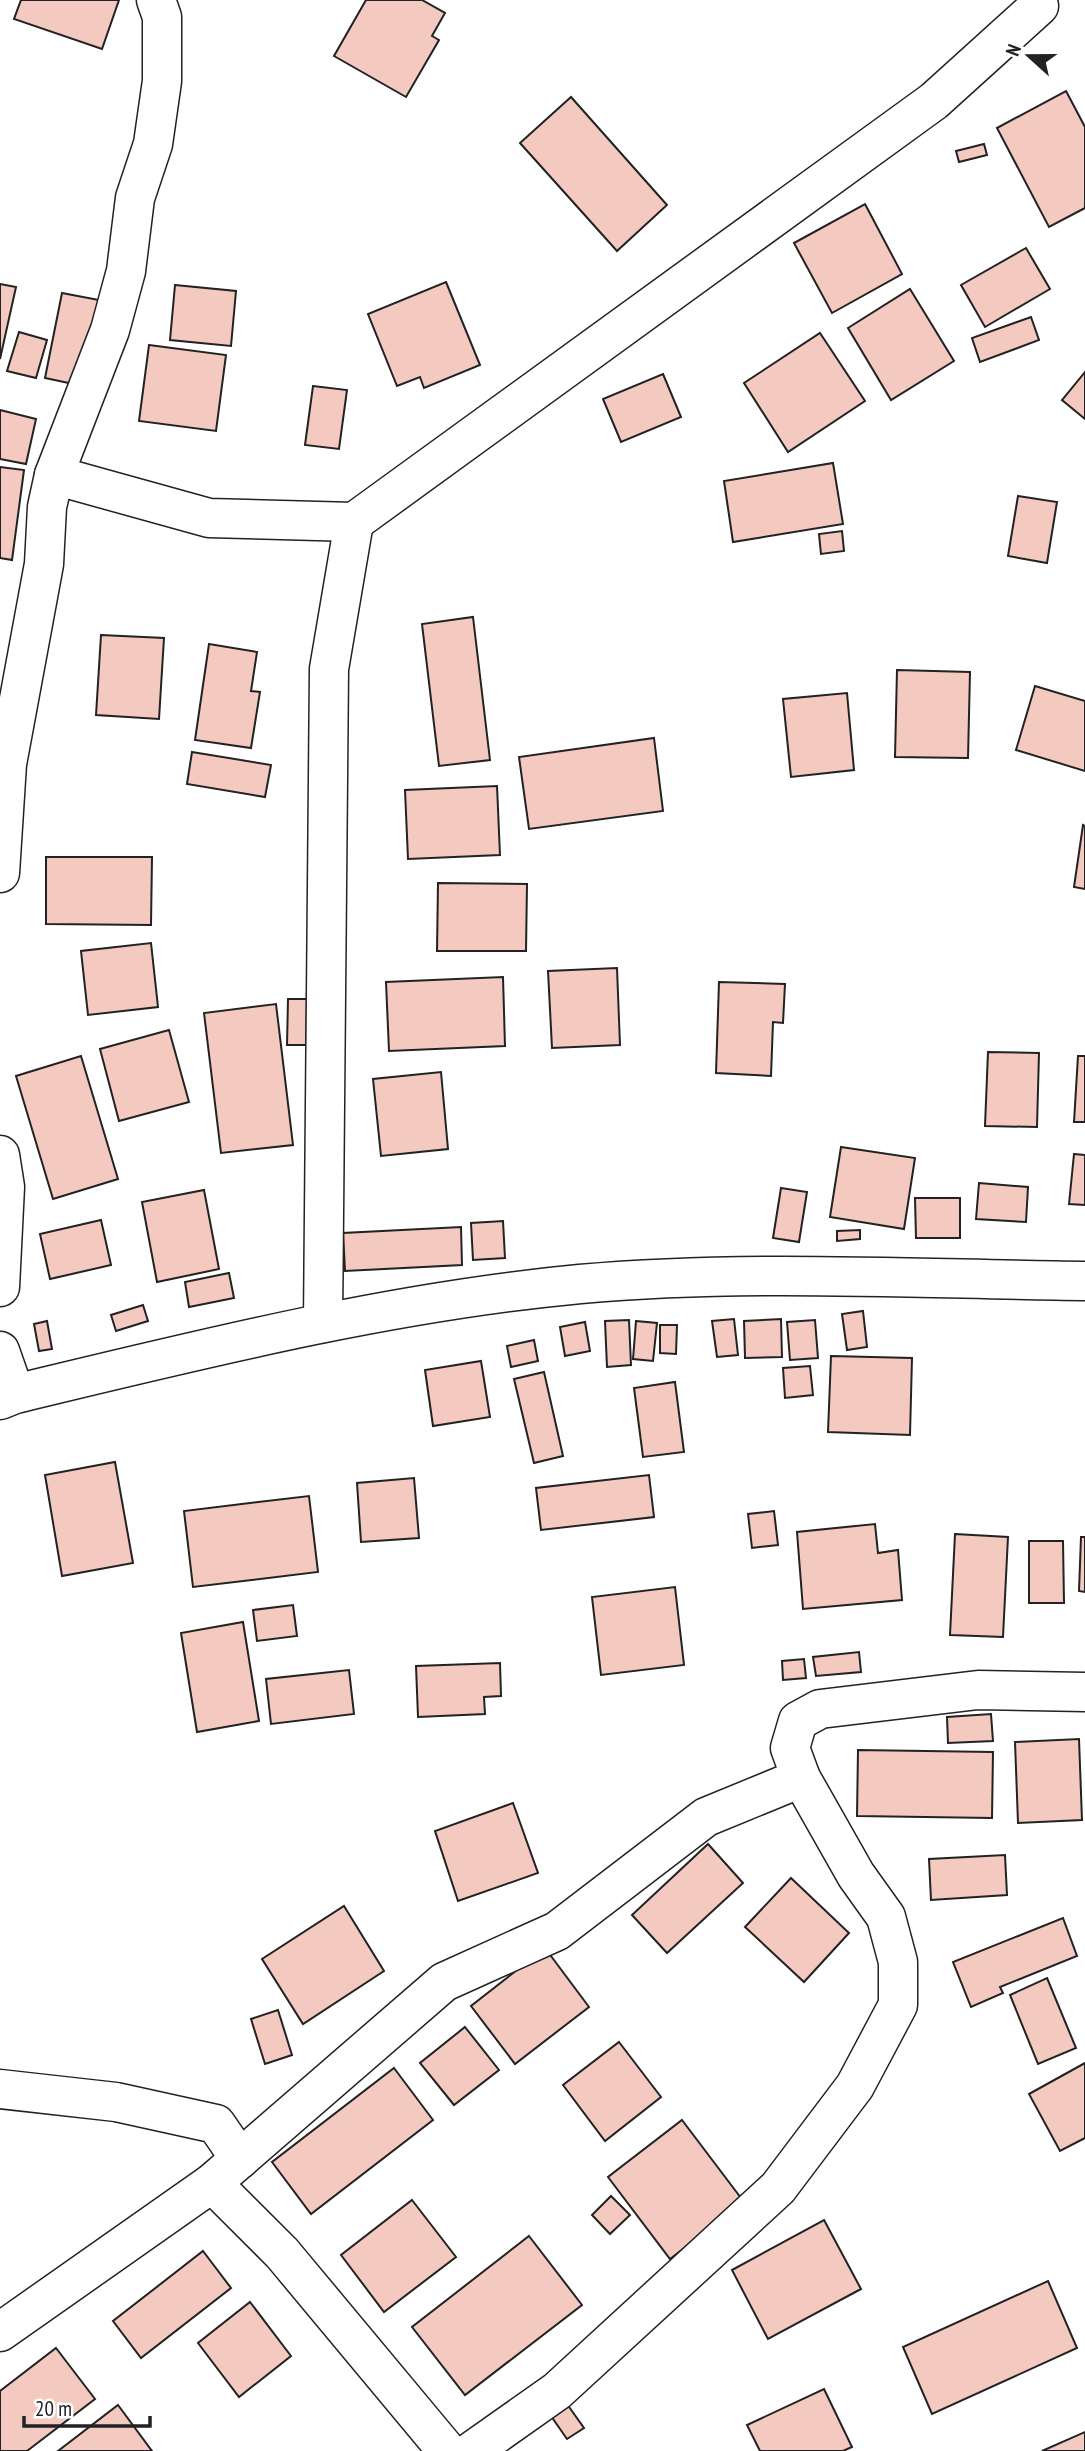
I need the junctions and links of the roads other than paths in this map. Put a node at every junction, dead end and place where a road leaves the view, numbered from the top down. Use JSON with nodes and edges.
{"nodes":[{"id":1,"x":156,"y":0,"type":"edge"},
{"id":2,"x":1039,"y":6,"type":"dead end"},
{"id":3,"x":54,"y":475,"type":"junction"},
{"id":4,"x":354,"y":522,"type":"junction"},
{"id":5,"x":0,"y":873,"type":"edge"},
{"id":6,"x":0,"y":1155,"type":"edge"},
{"id":7,"x":1085,"y":1281,"type":"edge"},
{"id":8,"x":0,"y":1287,"type":"edge"},
{"id":9,"x":323,"y":1323,"type":"junction"},
{"id":10,"x":0,"y":1351,"type":"edge"},
{"id":11,"x":8,"y":1397,"type":"edge"},
{"id":12,"x":1085,"y":1692,"type":"edge"},
{"id":13,"x":801,"y":1778,"type":"junction"},
{"id":14,"x":0,"y":2089,"type":"edge"},
{"id":15,"x":226,"y":2171,"type":"junction"},
{"id":16,"x":0,"y":2332,"type":"edge"},
{"id":17,"x":447,"y":2451,"type":"edge"},
{"id":18,"x":472,"y":2451,"type":"edge"}],
"edges":[{"from":1,"to":3,"type":"street"},
{"from":2,"to":4,"type":"street"},
{"from":3,"to":4,"type":"street"},
{"from":3,"to":5,"type":"street"},
{"from":4,"to":9,"type":"street"},
{"from":6,"to":8,"type":"street"},
{"from":7,"to":9,"type":"street"},
{"from":9,"to":11,"type":"street"},
{"from":10,"to":11,"type":"street"},
{"from":12,"to":13,"type":"street"},
{"from":13,"to":15,"type":"street"},
{"from":13,"to":18,"type":"street"},
{"from":14,"to":15,"type":"street"},
{"from":15,"to":16,"type":"street"},
{"from":15,"to":17,"type":"street"}]}
